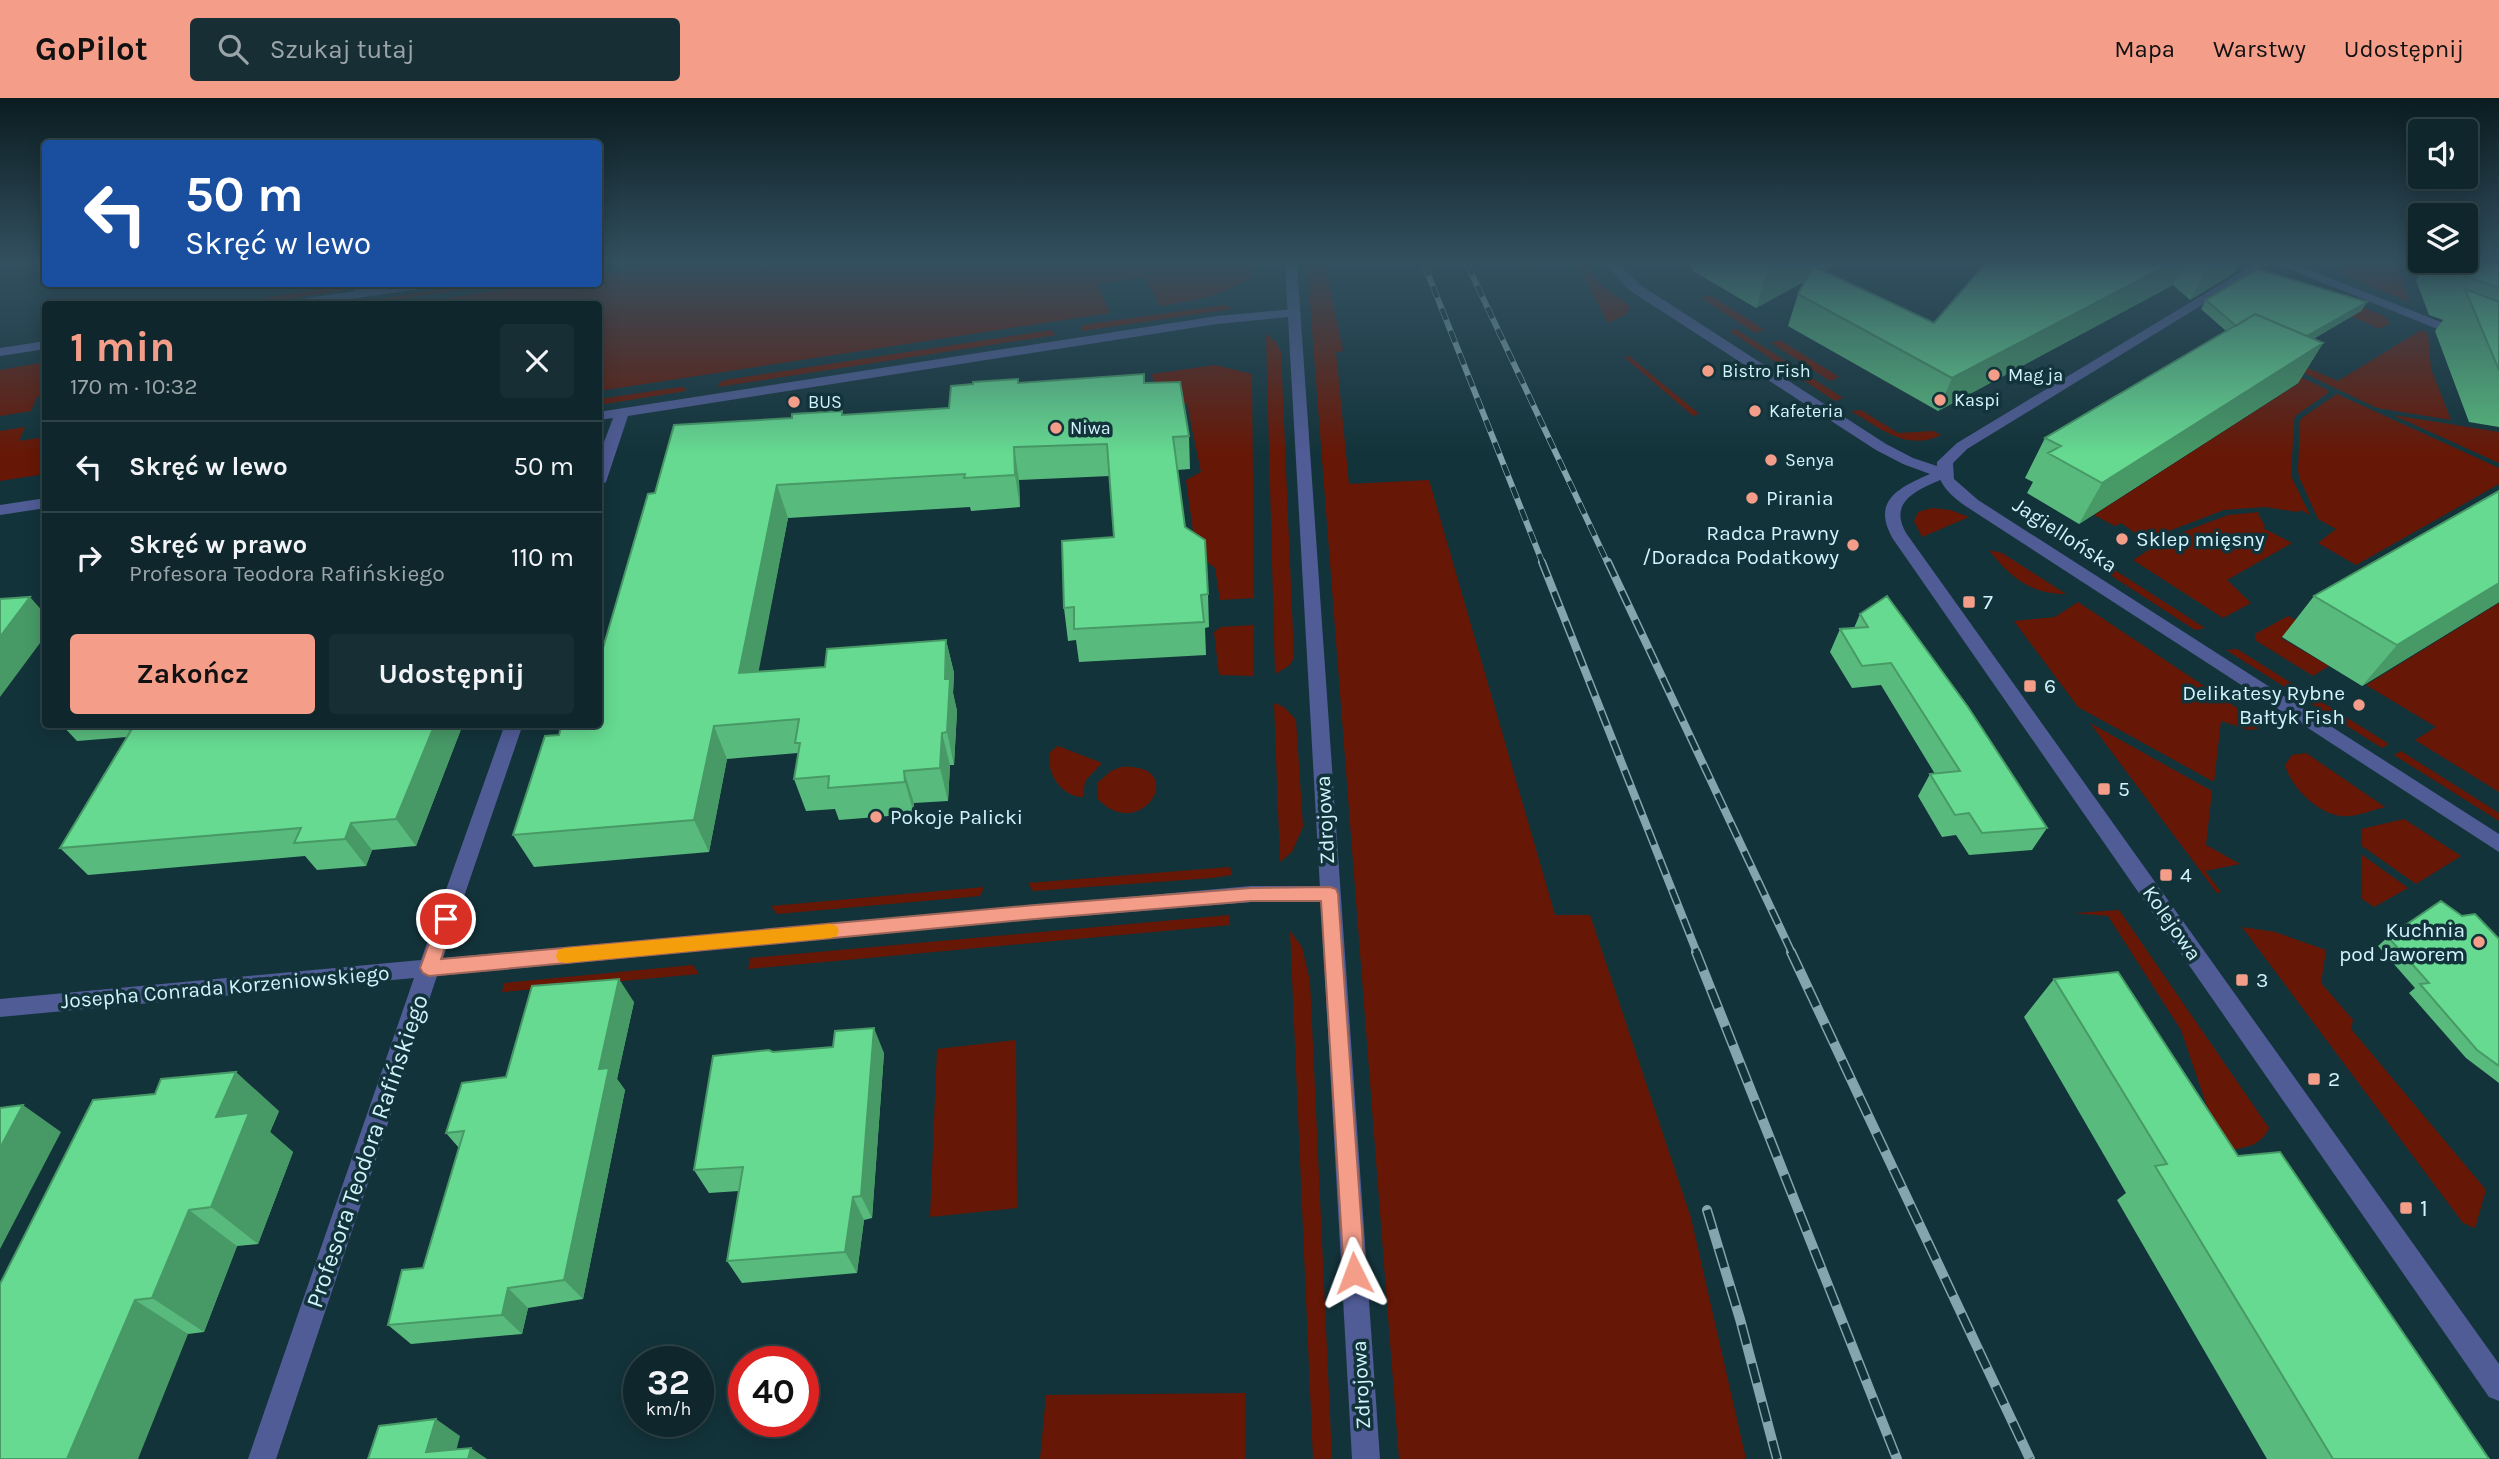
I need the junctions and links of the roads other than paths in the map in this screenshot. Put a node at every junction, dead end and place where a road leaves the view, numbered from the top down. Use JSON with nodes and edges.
{"nodes":[{"id":1,"x":1168,"y":328,"type":"edge"},
{"id":2,"x":1295,"y":328,"type":"edge"},
{"id":3,"x":1697,"y":328,"type":"edge"},
{"id":4,"x":2158,"y":328,"type":"edge"},
{"id":5,"x":2443,"y":328,"type":"edge"},
{"id":6,"x":42,"y":346,"type":"edge"},
{"id":7,"x":2499,"y":350,"type":"edge"},
{"id":8,"x":0,"y":352,"type":"edge"},
{"id":9,"x":622,"y":412,"type":"junction"},
{"id":10,"x":602,"y":415,"type":"edge"},
{"id":11,"x":602,"y":470,"type":"edge"},
{"id":12,"x":1944,"y":473,"type":"junction"},
{"id":13,"x":42,"y":504,"type":"edge"},
{"id":14,"x":0,"y":510,"type":"edge"},
{"id":15,"x":513,"y":728,"type":"edge"},
{"id":16,"x":2499,"y":844,"type":"edge"},
{"id":17,"x":1330,"y":894,"type":"junction"},
{"id":18,"x":429,"y":968,"type":"junction"},
{"id":19,"x":0,"y":1008,"type":"edge"},
{"id":20,"x":2499,"y":1387,"type":"edge"},
{"id":21,"x":262,"y":1459,"type":"edge"},
{"id":22,"x":1366,"y":1459,"type":"edge"}],
"edges":[{"from":1,"to":9,"type":"street"},
{"from":2,"to":17,"type":"street","name":"Zdrojowa"},
{"from":3,"to":12,"type":"street","name":"Jagiellońska"},
{"from":4,"to":12,"type":"street"},
{"from":5,"to":7,"type":"street"},
{"from":6,"to":8,"type":"street"},
{"from":9,"to":10,"type":"street"},
{"from":9,"to":11,"type":"street"},
{"from":12,"to":16,"type":"street","name":"Jagiellońska"},
{"from":12,"to":20,"type":"street","name":"Kolejowa"},
{"from":13,"to":14,"type":"street"},
{"from":15,"to":18,"type":"street","name":"Profesora Teodora Rafińskiego"},
{"from":17,"to":18,"type":"street","name":"Josepha Conrada Korzeniowskiego"},
{"from":17,"to":22,"type":"street","name":"Zdrojowa"},
{"from":18,"to":19,"type":"street","name":"Josepha Conrada Korzeniowskiego"},
{"from":18,"to":21,"type":"street","name":"Profesora Teodora Rafińskiego"}]}
